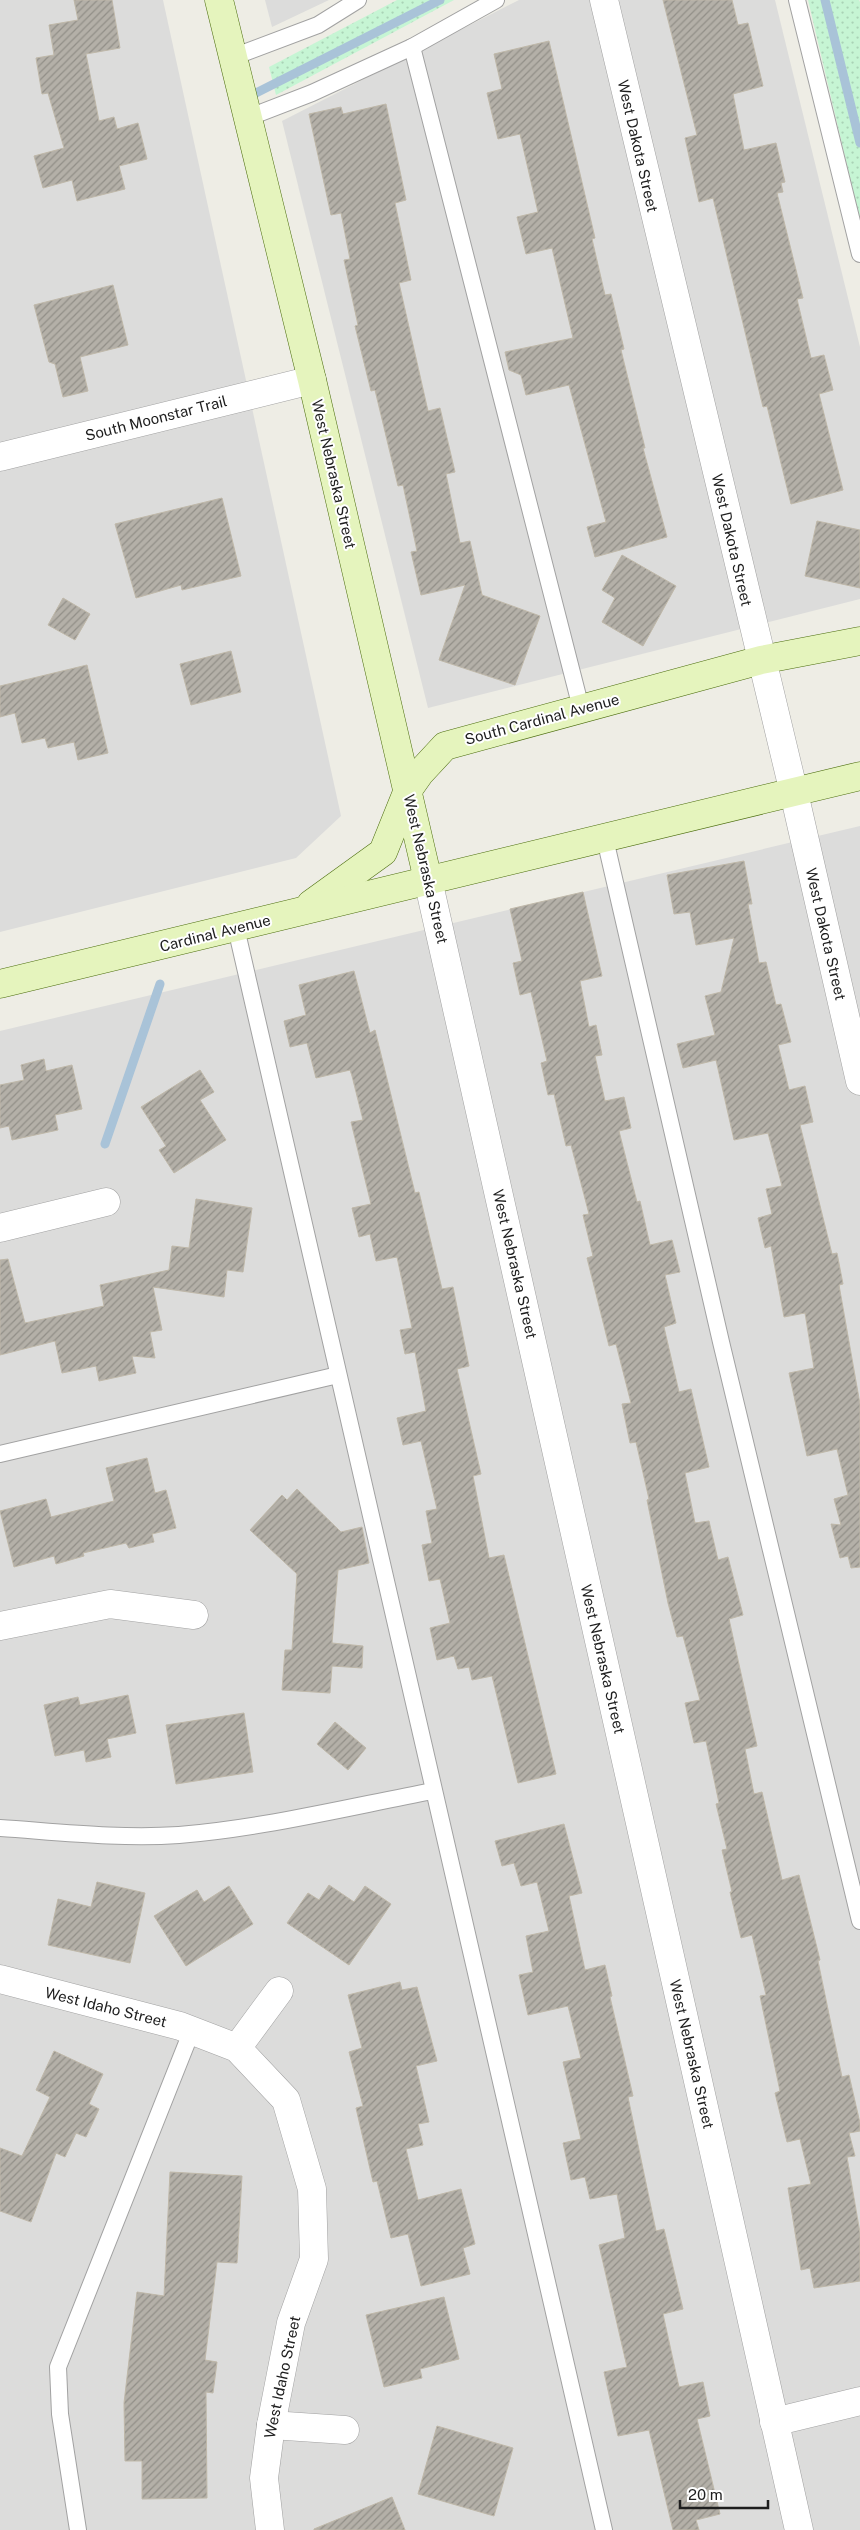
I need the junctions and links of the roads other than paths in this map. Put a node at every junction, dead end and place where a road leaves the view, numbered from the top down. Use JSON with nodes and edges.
{"nodes":[{"id":1,"x":219,"y":0,"type":"edge"},
{"id":2,"x":358,"y":0,"type":"edge"},
{"id":3,"x":496,"y":0,"type":"edge"},
{"id":4,"x":604,"y":0,"type":"edge"},
{"id":5,"x":797,"y":0,"type":"edge"},
{"id":6,"x":412,"y":47,"type":"junction"},
{"id":7,"x":233,"y":57,"type":"junction"},
{"id":8,"x":247,"y":118,"type":"junction"},
{"id":9,"x":860,"y":254,"type":"edge"},
{"id":10,"x":312,"y":380,"type":"junction"},
{"id":11,"x":0,"y":457,"type":"edge"},
{"id":12,"x":860,"y":641,"type":"edge"},
{"id":13,"x":761,"y":660,"type":"junction"},
{"id":14,"x":582,"y":708,"type":"junction"},
{"id":15,"x":860,"y":776,"type":"edge"},
{"id":16,"x":408,"y":790,"type":"junction"},
{"id":17,"x":794,"y":793,"type":"junction"},
{"id":18,"x":605,"y":839,"type":"junction"},
{"id":19,"x":428,"y":880,"type":"junction"},
{"id":20,"x":300,"y":912,"type":"junction"},
{"id":21,"x":236,"y":928,"type":"junction"},
{"id":22,"x":0,"y":984,"type":"edge"},
{"id":23,"x":860,"y":1080,"type":"edge"},
{"id":24,"x":106,"y":1202,"type":"dead end"},
{"id":25,"x":0,"y":1228,"type":"edge"},
{"id":26,"x":338,"y":1376,"type":"junction"},
{"id":27,"x":0,"y":1454,"type":"edge"},
{"id":28,"x":194,"y":1615,"type":"dead end"},
{"id":29,"x":0,"y":1626,"type":"edge"},
{"id":30,"x":434,"y":1791,"type":"junction"},
{"id":31,"x":0,"y":1828,"type":"edge"},
{"id":32,"x":860,"y":1921,"type":"edge"},
{"id":33,"x":0,"y":1979,"type":"edge"},
{"id":34,"x":279,"y":1991,"type":"dead end"},
{"id":35,"x":192,"y":2030,"type":"junction"},
{"id":36,"x":237,"y":2048,"type":"junction"},
{"id":37,"x":860,"y":2401,"type":"edge"},
{"id":38,"x":774,"y":2422,"type":"junction"},
{"id":39,"x":270,"y":2425,"type":"junction"},
{"id":40,"x":345,"y":2430,"type":"dead end"},
{"id":41,"x":78,"y":2530,"type":"edge"},
{"id":42,"x":270,"y":2530,"type":"edge"},
{"id":43,"x":604,"y":2530,"type":"edge"},
{"id":44,"x":799,"y":2530,"type":"edge"}],
"edges":[{"from":1,"to":7,"type":"main road","name":"West Nebraska Street"},
{"from":2,"to":7,"type":"lane"},
{"from":3,"to":6,"type":"lane"},
{"from":4,"to":13,"type":"street","name":"West Dakota Street"},
{"from":5,"to":9,"type":"lane"},
{"from":6,"to":8,"type":"lane"},
{"from":6,"to":14,"type":"lane"},
{"from":7,"to":8,"type":"main road","name":"West Nebraska Street"},
{"from":8,"to":10,"type":"main road","name":"West Nebraska Street"},
{"from":10,"to":11,"type":"street","name":"South Moonstar Trail"},
{"from":10,"to":16,"type":"main road","name":"West Nebraska Street"},
{"from":12,"to":13,"type":"main road","name":"South Cardinal Avenue"},
{"from":13,"to":14,"type":"main road","name":"South Cardinal Avenue"},
{"from":13,"to":17,"type":"street","name":"West Dakota Street"},
{"from":14,"to":16,"type":"main road","name":"South Cardinal Avenue"},
{"from":15,"to":17,"type":"main road"},
{"from":16,"to":19,"type":"main road","name":"West Nebraska Street"},
{"from":16,"to":20,"type":"main road","name":"South Cardinal Avenue"},
{"from":17,"to":18,"type":"main road"},
{"from":17,"to":23,"type":"street","name":"West Dakota Street"},
{"from":18,"to":19,"type":"main road"},
{"from":18,"to":32,"type":"lane"},
{"from":19,"to":20,"type":"main road","name":"Cardinal Avenue"},
{"from":19,"to":38,"type":"street","name":"West Nebraska Street"},
{"from":20,"to":21,"type":"main road","name":"Cardinal Avenue"},
{"from":21,"to":22,"type":"main road","name":"Cardinal Avenue"},
{"from":21,"to":26,"type":"lane"},
{"from":24,"to":25,"type":"street"},
{"from":26,"to":27,"type":"lane"},
{"from":26,"to":30,"type":"lane"},
{"from":28,"to":29,"type":"street"},
{"from":30,"to":31,"type":"lane"},
{"from":30,"to":43,"type":"lane"},
{"from":33,"to":35,"type":"street","name":"West Idaho Street"},
{"from":34,"to":36,"type":"street"},
{"from":35,"to":36,"type":"street","name":"West Idaho Street"},
{"from":35,"to":41,"type":"lane"},
{"from":36,"to":39,"type":"street","name":"West Idaho Street"},
{"from":37,"to":38,"type":"street"},
{"from":38,"to":44,"type":"street","name":"West Nebraska Street"},
{"from":39,"to":40,"type":"street"},
{"from":39,"to":42,"type":"street","name":"West Idaho Street"}]}
